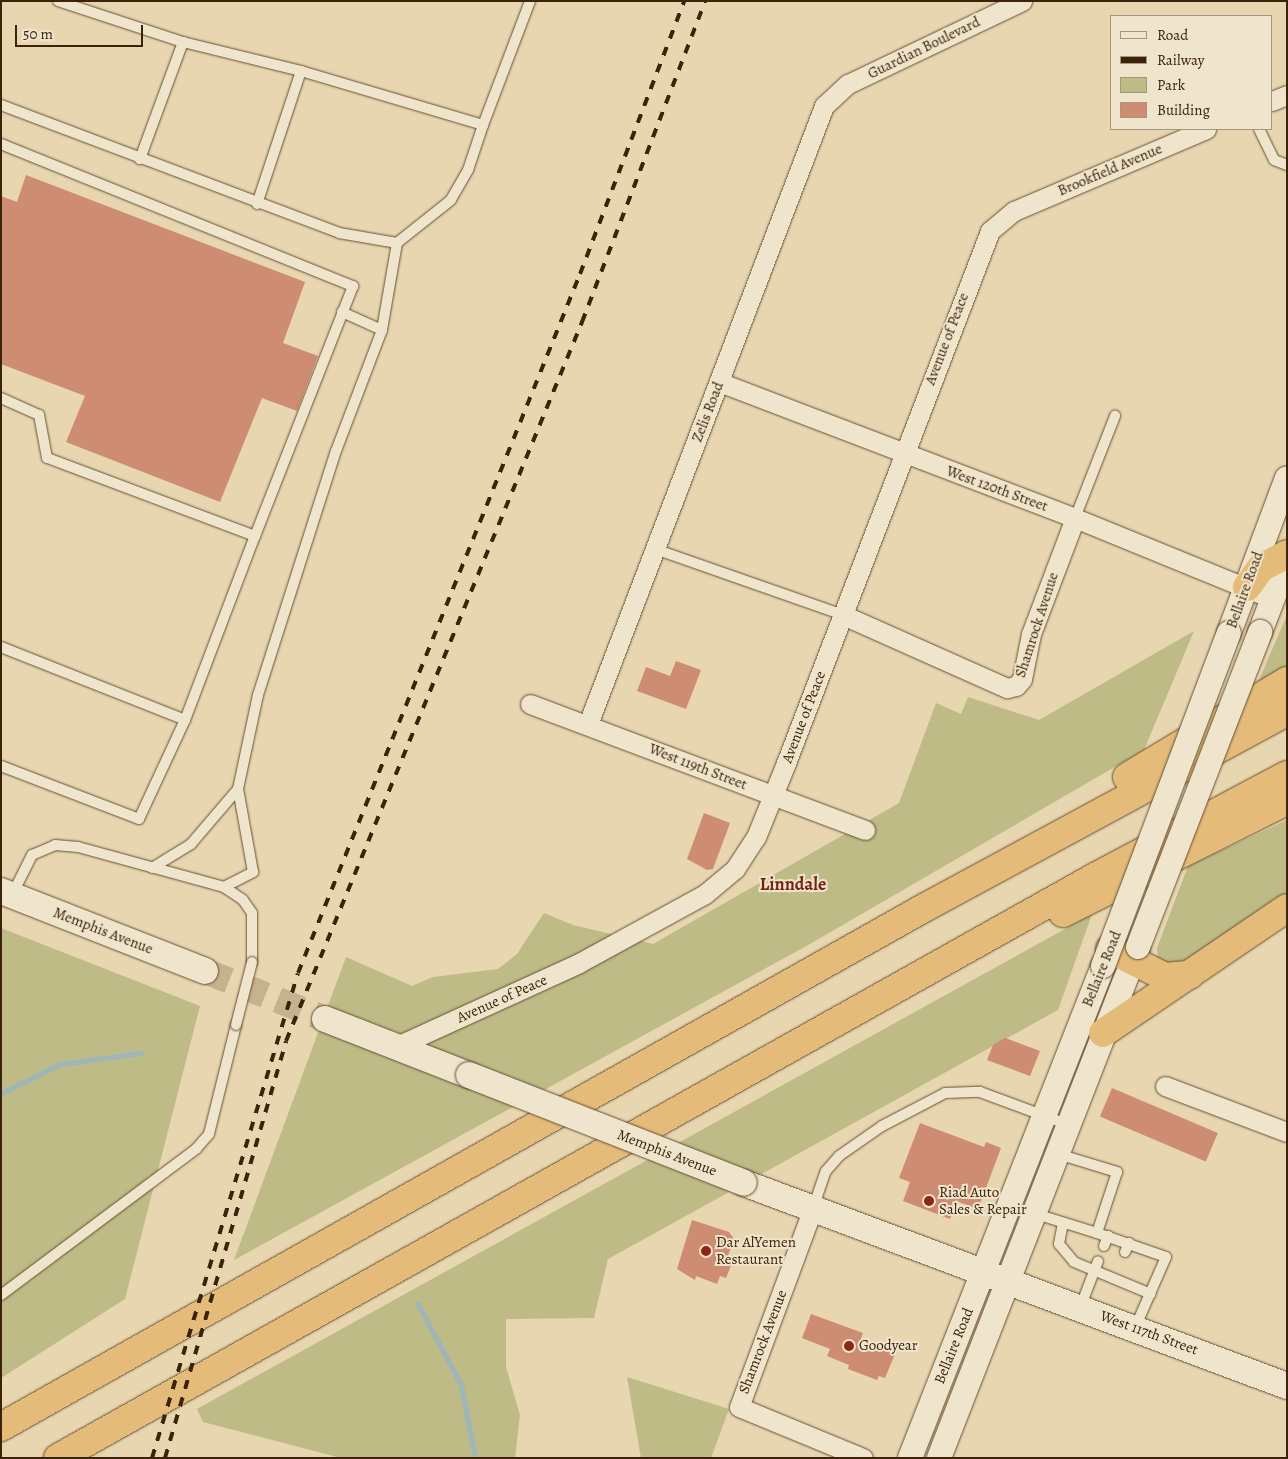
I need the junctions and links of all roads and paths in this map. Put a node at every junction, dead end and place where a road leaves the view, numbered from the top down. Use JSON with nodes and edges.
{"nodes":[{"id":1,"x":59,"y":1,"type":"edge"},
{"id":2,"x":530,"y":1,"type":"edge"},
{"id":3,"x":1022,"y":1,"type":"edge"},
{"id":4,"x":183,"y":42,"type":"junction"},
{"id":5,"x":301,"y":71,"type":"junction"},
{"id":6,"x":1287,"y":94,"type":"edge"},
{"id":7,"x":829,"y":100,"type":"joint"},
{"id":8,"x":1273,"y":101,"type":"edge"},
{"id":9,"x":1,"y":105,"type":"edge"},
{"id":10,"x":483,"y":125,"type":"junction"},
{"id":11,"x":1204,"y":130,"type":"edge"},
{"id":12,"x":1259,"y":130,"type":"edge"},
{"id":13,"x":1,"y":144,"type":"edge"},
{"id":14,"x":140,"y":159,"type":"junction"},
{"id":15,"x":1287,"y":165,"type":"edge"},
{"id":16,"x":257,"y":204,"type":"junction"},
{"id":17,"x":1014,"y":211,"type":"joint"},
{"id":18,"x":398,"y":243,"type":"junction"},
{"id":19,"x":342,"y":312,"type":"junction"},
{"id":20,"x":382,"y":330,"type":"junction"},
{"id":21,"x":719,"y":382,"type":"junction"},
{"id":22,"x":1,"y":398,"type":"edge"},
{"id":23,"x":1115,"y":416,"type":"dead end"},
{"id":24,"x":904,"y":454,"type":"junction"},
{"id":25,"x":1287,"y":478,"type":"edge"},
{"id":26,"x":1075,"y":518,"type":"junction"},
{"id":27,"x":254,"y":536,"type":"junction"},
{"id":28,"x":655,"y":549,"type":"junction"},
{"id":29,"x":1287,"y":554,"type":"edge"},
{"id":30,"x":1287,"y":562,"type":"edge"},
{"id":31,"x":1246,"y":587,"type":"junction"},
{"id":32,"x":1273,"y":599,"type":"junction"},
{"id":33,"x":843,"y":615,"type":"junction"},
{"id":34,"x":1,"y":647,"type":"edge"},
{"id":35,"x":1287,"y":681,"type":"edge"},
{"id":36,"x":530,"y":704,"type":"dead end"},
{"id":37,"x":1287,"y":712,"type":"edge"},
{"id":38,"x":185,"y":720,"type":"junction"},
{"id":39,"x":588,"y":724,"type":"junction"},
{"id":40,"x":1,"y":766,"type":"edge"},
{"id":41,"x":1287,"y":775,"type":"edge"},
{"id":42,"x":238,"y":789,"type":"junction"},
{"id":43,"x":773,"y":796,"type":"junction"},
{"id":44,"x":1287,"y":800,"type":"edge"},
{"id":45,"x":865,"y":830,"type":"dead end"},
{"id":46,"x":152,"y":868,"type":"junction"},
{"id":47,"x":224,"y":887,"type":"junction"},
{"id":48,"x":6,"y":893,"type":"edge"},
{"id":49,"x":924,"y":908,"type":"junction"},
{"id":50,"x":1287,"y":908,"type":"edge"},
{"id":51,"x":1136,"y":954,"type":"junction"},
{"id":52,"x":1106,"y":957,"type":"junction"},
{"id":53,"x":933,"y":969,"type":"junction"},
{"id":54,"x":205,"y":971,"type":"tunnel mouth"},
{"id":55,"x":1190,"y":975,"type":"junction"},
{"id":56,"x":325,"y":1019,"type":"tunnel mouth"},
{"id":57,"x":1103,"y":1033,"type":"junction"},
{"id":58,"x":395,"y":1047,"type":"junction"},
{"id":59,"x":1165,"y":1086,"type":"dead end"},
{"id":60,"x":1045,"y":1116,"type":"junction"},
{"id":61,"x":1069,"y":1125,"type":"junction"},
{"id":62,"x":1287,"y":1132,"type":"edge"},
{"id":63,"x":1058,"y":1154,"type":"junction"},
{"id":64,"x":813,"y":1208,"type":"junction"},
{"id":65,"x":1036,"y":1214,"type":"junction"},
{"id":66,"x":1063,"y":1223,"type":"junction"},
{"id":67,"x":1097,"y":1233,"type":"junction"},
{"id":68,"x":1098,"y":1261,"type":"dead end"},
{"id":69,"x":1094,"y":1271,"type":"junction"},
{"id":70,"x":983,"y":1273,"type":"junction"},
{"id":71,"x":1133,"y":1274,"type":"dead end"},
{"id":72,"x":1010,"y":1283,"type":"junction"},
{"id":73,"x":1129,"y":1285,"type":"junction"},
{"id":74,"x":1151,"y":1294,"type":"junction"},
{"id":75,"x":1,"y":1295,"type":"edge"},
{"id":76,"x":1080,"y":1308,"type":"junction"},
{"id":77,"x":1135,"y":1328,"type":"junction"},
{"id":78,"x":1287,"y":1386,"type":"edge"},
{"id":79,"x":1,"y":1427,"type":"edge"},
{"id":80,"x":58,"y":1458,"type":"edge"},
{"id":81,"x":863,"y":1458,"type":"edge"},
{"id":82,"x":910,"y":1458,"type":"edge"},
{"id":83,"x":939,"y":1458,"type":"edge"}],
"edges":[{"from":1,"to":4,"type":"lane"},
{"from":2,"to":10,"type":"lane"},
{"from":3,"to":7,"type":"street","name":"Guardian Boulevard"},
{"from":4,"to":5,"type":"lane"},
{"from":4,"to":14,"type":"lane"},
{"from":5,"to":10,"type":"lane"},
{"from":5,"to":16,"type":"lane"},
{"from":6,"to":8,"type":"street"},
{"from":7,"to":21,"type":"street","name":"Zelis Road"},
{"from":9,"to":14,"type":"lane"},
{"from":10,"to":18,"type":"lane"},
{"from":11,"to":17,"type":"street","name":"Brookfield Avenue"},
{"from":12,"to":15,"type":"lane"},
{"from":13,"to":19,"type":"lane"},
{"from":14,"to":16,"type":"lane"},
{"from":16,"to":18,"type":"lane"},
{"from":17,"to":24,"type":"street","name":"Avenue of Peace"},
{"from":18,"to":20,"type":"lane"},
{"from":19,"to":20,"type":"lane"},
{"from":19,"to":27,"type":"lane"},
{"from":20,"to":42,"type":"lane"},
{"from":21,"to":24,"type":"street","name":"West 120th Street"},
{"from":21,"to":28,"type":"street","name":"Zelis Road"},
{"from":22,"to":27,"type":"lane"},
{"from":23,"to":26,"type":"lane","name":"Shamrock Avenue"},
{"from":24,"to":26,"type":"street","name":"West 120th Street"},
{"from":24,"to":33,"type":"street","name":"Avenue of Peace"},
{"from":25,"to":31,"type":"street","name":"Bellaire Road"},
{"from":26,"to":31,"type":"street","name":"West 120th Street"},
{"from":26,"to":33,"type":"street","name":"Shamrock Avenue"},
{"from":27,"to":38,"type":"lane"},
{"from":28,"to":33,"type":"lane"},
{"from":28,"to":39,"type":"street","name":"Zelis Road"},
{"from":29,"to":31,"type":"highway"},
{"from":30,"to":32,"type":"street","name":"Bellaire Road"},
{"from":31,"to":32,"type":"street","name":"West 120th Street"},
{"from":31,"to":52,"type":"street","name":"Bellaire Road","bridge":true},
{"from":32,"to":51,"type":"street","name":"Bellaire Road","bridge":true},
{"from":33,"to":43,"type":"street","name":"Avenue of Peace"},
{"from":34,"to":38,"type":"lane"},
{"from":35,"to":49,"type":"highway"},
{"from":36,"to":39,"type":"street","name":"West 119th Street"},
{"from":37,"to":49,"type":"highway"},
{"from":38,"to":40,"type":"lane"},
{"from":39,"to":43,"type":"street","name":"West 119th Street"},
{"from":41,"to":53,"type":"highway"},
{"from":42,"to":46,"type":"lane"},
{"from":42,"to":47,"type":"lane"},
{"from":43,"to":45,"type":"street","name":"West 119th Street"},
{"from":43,"to":58,"type":"street","name":"Avenue of Peace"},
{"from":44,"to":53,"type":"highway"},
{"from":46,"to":47,"type":"lane"},
{"from":46,"to":48,"type":"lane"},
{"from":47,"to":75,"type":"lane","bridge":true},
{"from":48,"to":54,"type":"main road","name":"Memphis Avenue"},
{"from":49,"to":79,"type":"highway"},
{"from":50,"to":55,"type":"highway"},
{"from":51,"to":52,"type":"highway"},
{"from":51,"to":55,"type":"highway"},
{"from":51,"to":57,"type":"street","name":"Bellaire Road"},
{"from":52,"to":60,"type":"street","name":"Bellaire Road"},
{"from":53,"to":80,"type":"highway"},
{"from":55,"to":57,"type":"highway"},
{"from":56,"to":58,"type":"main road","name":"Memphis Avenue"},
{"from":57,"to":61,"type":"street","name":"Bellaire Road"},
{"from":58,"to":64,"type":"main road","name":"Memphis Avenue","bridge":true},
{"from":59,"to":62,"type":"street"},
{"from":60,"to":61,"type":"lane"},
{"from":60,"to":64,"type":"lane"},
{"from":60,"to":70,"type":"street","name":"Bellaire Road"},
{"from":61,"to":63,"type":"street","name":"Bellaire Road"},
{"from":63,"to":65,"type":"street","name":"Bellaire Road"},
{"from":63,"to":67,"type":"lane"},
{"from":64,"to":70,"type":"main road","name":"Memphis Avenue"},
{"from":64,"to":81,"type":"street","name":"Shamrock Avenue"},
{"from":65,"to":66,"type":"lane"},
{"from":65,"to":72,"type":"street","name":"Bellaire Road"},
{"from":66,"to":67,"type":"lane"},
{"from":66,"to":69,"type":"lane"},
{"from":67,"to":74,"type":"lane"},
{"from":68,"to":69,"type":"lane"},
{"from":69,"to":73,"type":"lane"},
{"from":69,"to":76,"type":"lane"},
{"from":70,"to":72,"type":"main road","name":"Memphis Avenue"},
{"from":70,"to":82,"type":"street","name":"Bellaire Road"},
{"from":71,"to":73,"type":"lane"},
{"from":72,"to":76,"type":"main road","name":"West 117th Street"},
{"from":72,"to":83,"type":"street","name":"Bellaire Road"},
{"from":73,"to":74,"type":"lane"},
{"from":74,"to":77,"type":"lane"},
{"from":76,"to":77,"type":"main road","name":"West 117th Street"},
{"from":77,"to":78,"type":"main road","name":"West 117th Street"}]}
